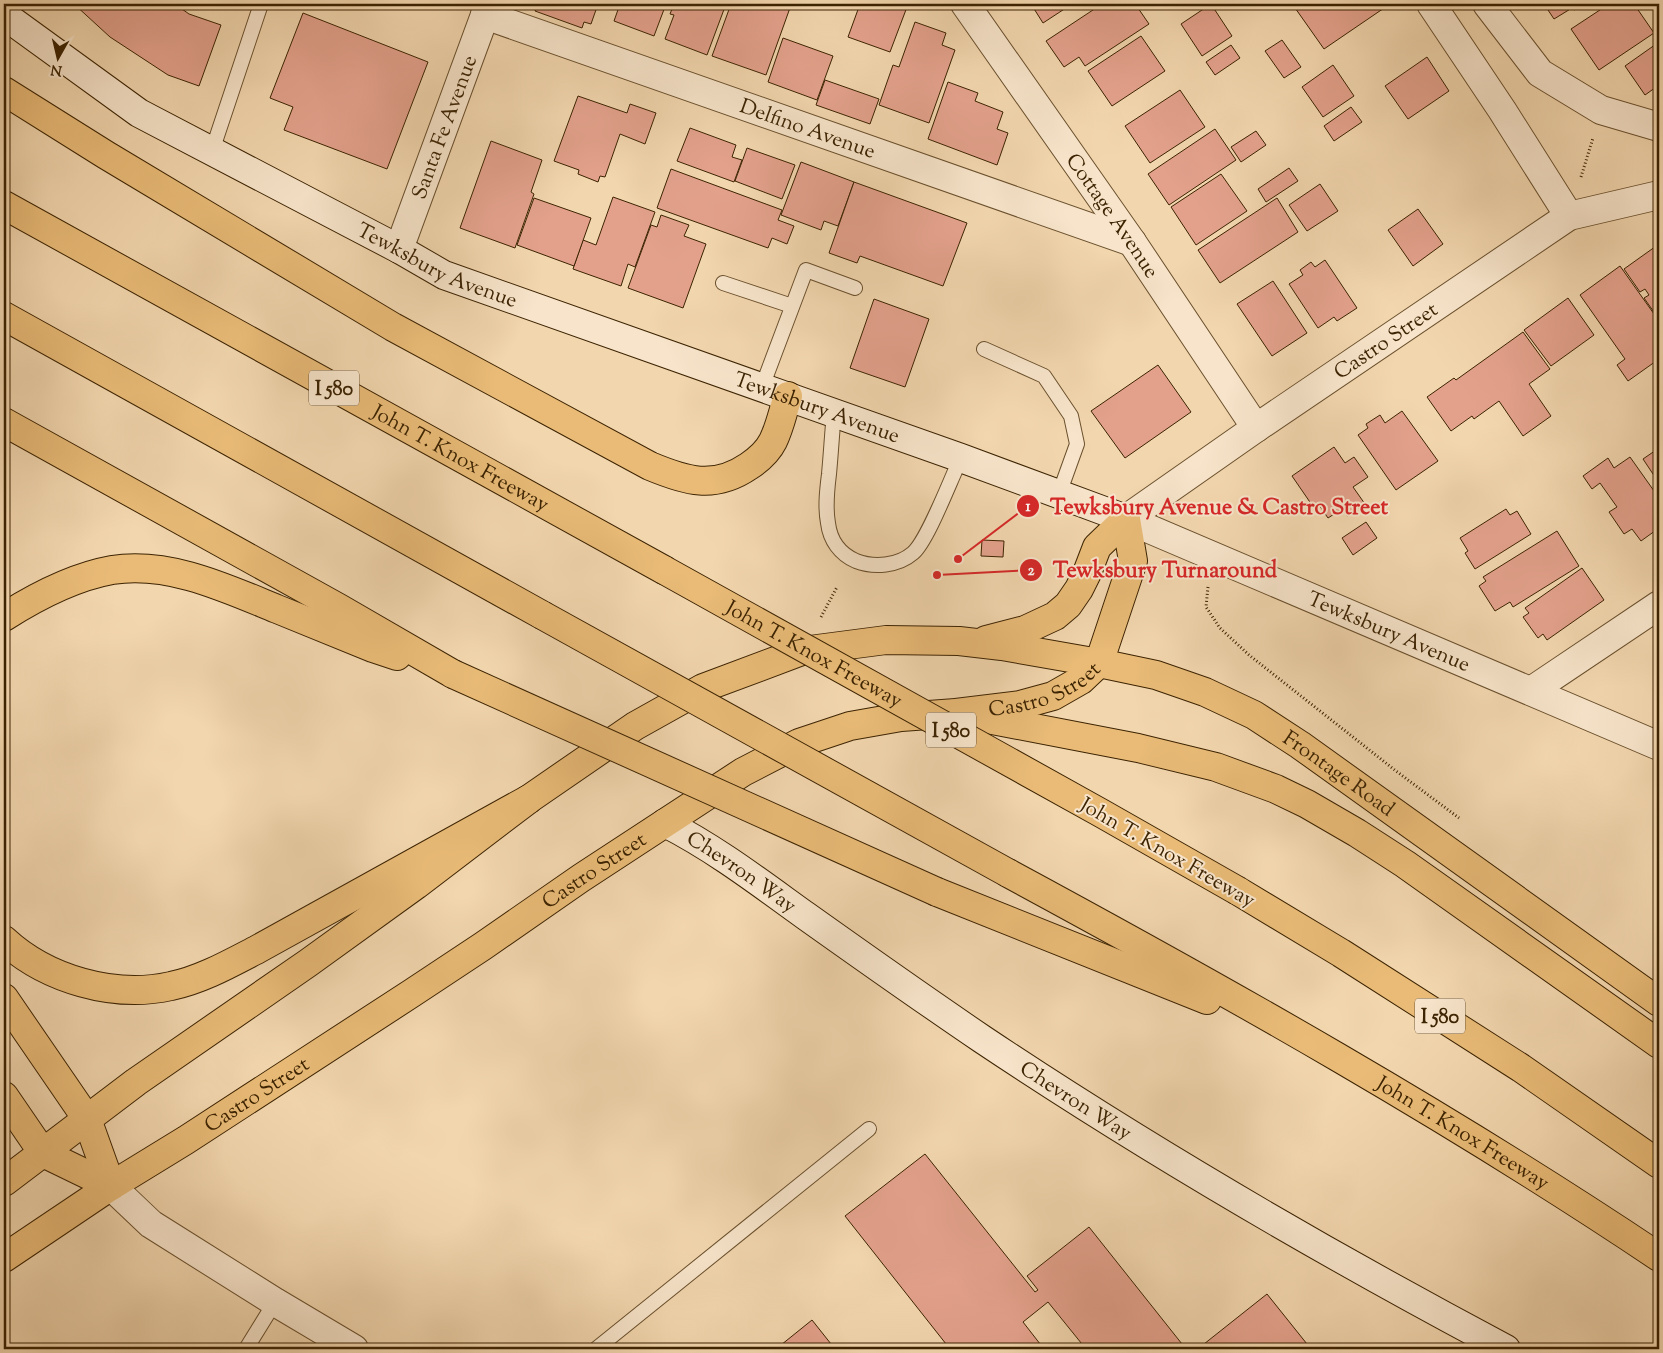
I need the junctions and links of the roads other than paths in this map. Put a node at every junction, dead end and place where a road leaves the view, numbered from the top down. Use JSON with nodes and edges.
{"nodes":[{"id":1,"x":12,"y":4,"type":"edge"},
{"id":2,"x":261,"y":4,"type":"edge"},
{"id":3,"x":965,"y":4,"type":"edge"},
{"id":4,"x":1430,"y":4,"type":"edge"},
{"id":5,"x":1487,"y":4,"type":"edge"},
{"id":6,"x":487,"y":9,"type":"edge"},
{"id":7,"x":4,"y":10,"type":"edge"},
{"id":8,"x":4,"y":15,"type":"edge"},
{"id":9,"x":4,"y":91,"type":"edge"},
{"id":10,"x":1659,"y":127,"type":"edge"},
{"id":11,"x":212,"y":151,"type":"junction"},
{"id":12,"x":1659,"y":195,"type":"edge"},
{"id":13,"x":4,"y":205,"type":"edge"},
{"id":14,"x":1569,"y":216,"type":"junction"},
{"id":15,"x":1132,"y":242,"type":"junction"},
{"id":16,"x":399,"y":249,"type":"junction"},
{"id":17,"x":723,"y":283,"type":"dead end"},
{"id":18,"x":855,"y":288,"type":"dead end"},
{"id":19,"x":792,"y":306,"type":"junction"},
{"id":20,"x":4,"y":316,"type":"edge"},
{"id":21,"x":984,"y":349,"type":"dead end"},
{"id":22,"x":762,"y":388,"type":"junction"},
{"id":23,"x":788,"y":396,"type":"junction"},
{"id":24,"x":834,"y":413,"type":"junction"},
{"id":25,"x":4,"y":422,"type":"edge"},
{"id":26,"x":1256,"y":428,"type":"junction"},
{"id":27,"x":961,"y":458,"type":"junction"},
{"id":28,"x":1059,"y":494,"type":"junction"},
{"id":29,"x":1126,"y":520,"type":"junction"},
{"id":30,"x":1659,"y":605,"type":"edge"},
{"id":31,"x":4,"y":617,"type":"edge"},
{"id":32,"x":974,"y":643,"type":"junction"},
{"id":33,"x":1099,"y":663,"type":"junction"},
{"id":34,"x":453,"y":674,"type":"junction"},
{"id":35,"x":1531,"y":691,"type":"junction"},
{"id":36,"x":956,"y":713,"type":"junction"},
{"id":37,"x":1659,"y":746,"type":"edge"},
{"id":38,"x":529,"y":799,"type":"junction"},
{"id":39,"x":665,"y":823,"type":"junction"},
{"id":40,"x":4,"y":940,"type":"edge"},
{"id":41,"x":4,"y":998,"type":"edge"},
{"id":42,"x":1659,"y":1002,"type":"edge"},
{"id":43,"x":1306,"y":1040,"type":"junction"},
{"id":44,"x":1659,"y":1044,"type":"edge"},
{"id":45,"x":4,"y":1096,"type":"edge"},
{"id":46,"x":87,"y":1119,"type":"junction"},
{"id":47,"x":869,"y":1129,"type":"dead end"},
{"id":48,"x":43,"y":1152,"type":"junction"},
{"id":49,"x":1652,"y":1158,"type":"edge"},
{"id":50,"x":4,"y":1182,"type":"edge"},
{"id":51,"x":111,"y":1186,"type":"junction"},
{"id":52,"x":1659,"y":1257,"type":"edge"},
{"id":53,"x":4,"y":1258,"type":"edge"},
{"id":54,"x":274,"y":1302,"type":"junction"},
{"id":55,"x":246,"y":1349,"type":"edge"},
{"id":56,"x":354,"y":1349,"type":"edge"},
{"id":57,"x":596,"y":1349,"type":"edge"},
{"id":58,"x":1506,"y":1349,"type":"edge"}],
"edges":[{"from":1,"to":7,"type":"lane"},
{"from":2,"to":11,"type":"lane"},
{"from":3,"to":15,"type":"street","name":"Cottage Avenue"},
{"from":4,"to":14,"type":"street"},
{"from":5,"to":10,"type":"street"},
{"from":6,"to":15,"type":"street","name":"Delfino Avenue"},
{"from":6,"to":16,"type":"street","name":"Santa Fe Avenue"},
{"from":8,"to":11,"type":"street","name":"Tewksbury Avenue"},
{"from":9,"to":23,"type":"main road"},
{"from":11,"to":16,"type":"street","name":"Tewksbury Avenue"},
{"from":12,"to":14,"type":"street","name":"Castro Street"},
{"from":13,"to":49,"type":"main road","name":"John T. Knox Freeway","number":"I 580","bridge":true},
{"from":14,"to":26,"type":"street","name":"Castro Street"},
{"from":15,"to":26,"type":"street","name":"Cottage Avenue"},
{"from":16,"to":22,"type":"street","name":"Tewksbury Avenue"},
{"from":17,"to":19,"type":"lane"},
{"from":18,"to":19,"type":"lane"},
{"from":19,"to":22,"type":"lane"},
{"from":20,"to":43,"type":"main road","name":"John T. Knox Freeway","bridge":true},
{"from":21,"to":28,"type":"lane"},
{"from":22,"to":23,"type":"street","name":"Tewksbury Avenue"},
{"from":23,"to":24,"type":"street","name":"Tewksbury Avenue"},
{"from":24,"to":27,"type":"street","name":"Tewksbury Avenue"},
{"from":24,"to":27,"type":"lane"},
{"from":25,"to":34,"type":"main road"},
{"from":26,"to":29,"type":"street","name":"Castro Street"},
{"from":27,"to":28,"type":"street","name":"Tewksbury Avenue"},
{"from":28,"to":29,"type":"street","name":"Tewksbury Avenue"},
{"from":29,"to":32,"type":"main road","name":"Castro Street"},
{"from":29,"to":33,"type":"main road","name":"Castro Street"},
{"from":29,"to":35,"type":"street","name":"Tewksbury Avenue"},
{"from":30,"to":35,"type":"street"},
{"from":31,"to":34,"type":"main road"},
{"from":32,"to":33,"type":"main road","name":"Frontage Road"},
{"from":32,"to":38,"type":"main road","name":"Castro Street"},
{"from":33,"to":36,"type":"main road","name":"Castro Street"},
{"from":33,"to":42,"type":"main road","name":"Frontage Road"},
{"from":34,"to":43,"type":"main road","bridge":true},
{"from":35,"to":37,"type":"street","name":"Tewksbury Avenue"},
{"from":36,"to":39,"type":"main road","name":"Castro Street"},
{"from":36,"to":44,"type":"main road"},
{"from":38,"to":40,"type":"main road"},
{"from":38,"to":46,"type":"main road","name":"Castro Street"},
{"from":39,"to":51,"type":"main road","name":"Castro Street"},
{"from":39,"to":58,"type":"street","name":"Chevron Way"},
{"from":41,"to":46,"type":"main road"},
{"from":43,"to":52,"type":"main road","name":"John T. Knox Freeway"},
{"from":45,"to":48,"type":"main road"},
{"from":46,"to":48,"type":"main road","name":"Castro Street"},
{"from":46,"to":51,"type":"main road"},
{"from":47,"to":57,"type":"lane"},
{"from":48,"to":50,"type":"main road","name":"Castro Street"},
{"from":48,"to":51,"type":"main road"},
{"from":51,"to":53,"type":"main road","name":"Castro Street"},
{"from":51,"to":54,"type":"street"},
{"from":54,"to":55,"type":"lane"},
{"from":54,"to":56,"type":"street"}]}
